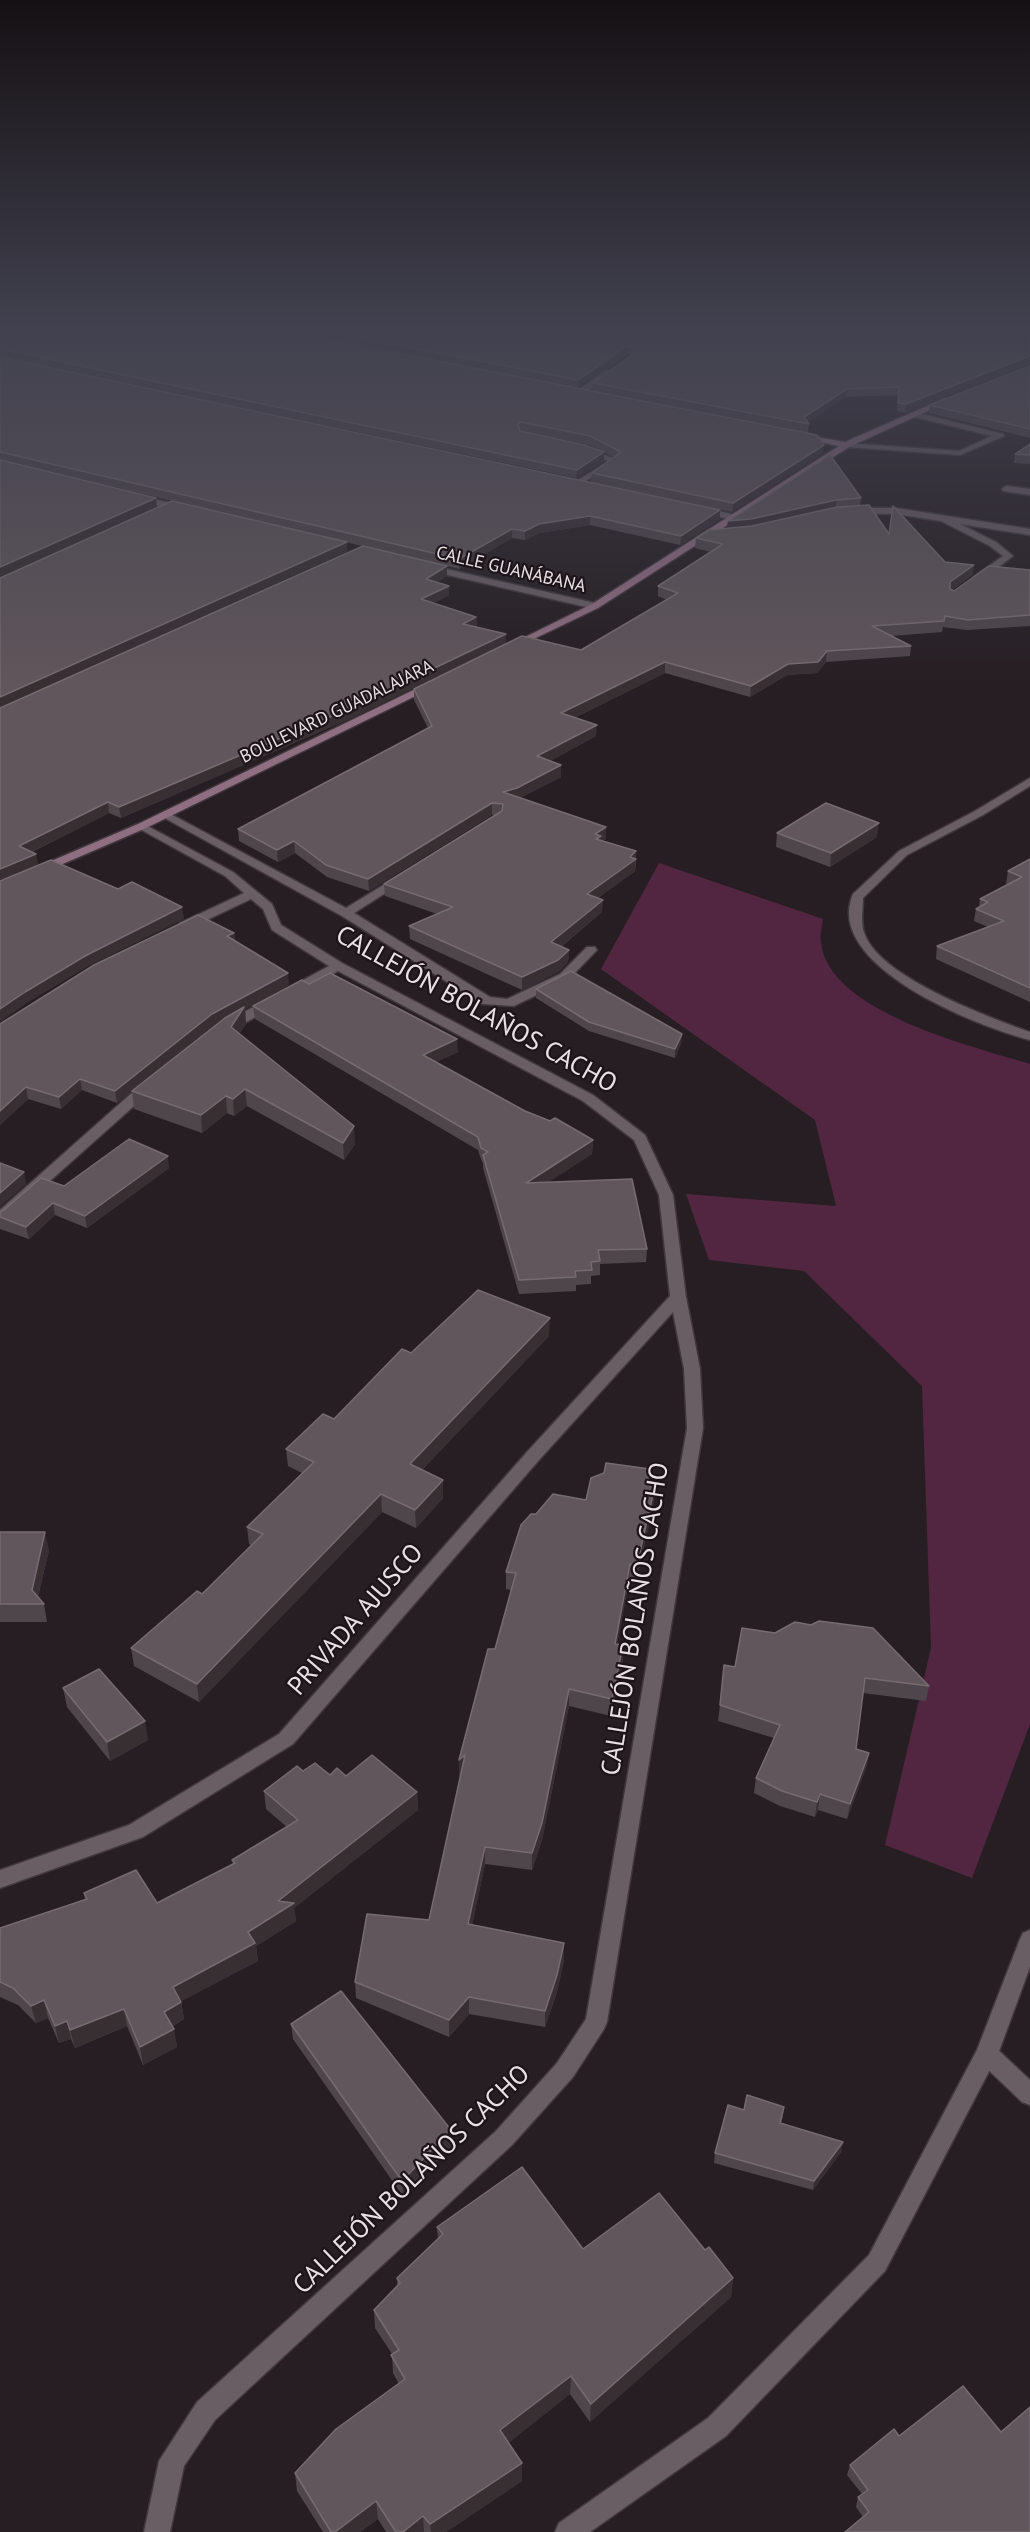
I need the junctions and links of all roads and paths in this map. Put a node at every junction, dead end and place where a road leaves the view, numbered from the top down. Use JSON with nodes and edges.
{"nodes":[{"id":1,"x":575,"y":447,"type":"edge"},
{"id":2,"x":843,"y":447,"type":"edge"},
{"id":3,"x":877,"y":447,"type":"edge"},
{"id":4,"x":974,"y":447,"type":"edge"},
{"id":5,"x":566,"y":481,"type":"edge"},
{"id":6,"x":578,"y":484,"type":"junction"},
{"id":7,"x":589,"y":486,"type":"edge"},
{"id":8,"x":1006,"y":489,"type":"dead end"},
{"id":9,"x":1030,"y":492,"type":"edge"},
{"id":10,"x":125,"y":495,"type":"edge"},
{"id":11,"x":170,"y":506,"type":"junction"},
{"id":12,"x":689,"y":508,"type":"edge"},
{"id":13,"x":160,"y":511,"type":"edge"},
{"id":14,"x":193,"y":511,"type":"edge"},
{"id":15,"x":846,"y":511,"type":"edge"},
{"id":16,"x":733,"y":517,"type":"junction"},
{"id":17,"x":944,"y":519,"type":"junction"},
{"id":18,"x":1030,"y":532,"type":"edge"},
{"id":19,"x":728,"y":533,"type":"edge"},
{"id":20,"x":706,"y":535,"type":"junction"},
{"id":21,"x":415,"y":565,"type":"edge"},
{"id":22,"x":972,"y":583,"type":"edge"},
{"id":23,"x":595,"y":606,"type":"junction"},
{"id":24,"x":502,"y":651,"type":"edge"},
{"id":25,"x":440,"y":681,"type":"edge"},
{"id":26,"x":1030,"y":781,"type":"edge"},
{"id":27,"x":165,"y":814,"type":"junction"},
{"id":28,"x":141,"y":826,"type":"junction"},
{"id":29,"x":416,"y":869,"type":"edge"},
{"id":30,"x":0,"y":887,"type":"edge"},
{"id":31,"x":254,"y":893,"type":"junction"},
{"id":32,"x":346,"y":913,"type":"junction"},
{"id":33,"x":172,"y":932,"type":"edge"},
{"id":34,"x":591,"y":950,"type":"dead end"},
{"id":35,"x":338,"y":966,"type":"junction"},
{"id":36,"x":1030,"y":1036,"type":"edge"},
{"id":37,"x":212,"y":1037,"type":"edge"},
{"id":38,"x":160,"y":1077,"type":"edge"},
{"id":39,"x":0,"y":1218,"type":"edge"},
{"id":40,"x":678,"y":1297,"type":"junction"},
{"id":41,"x":0,"y":1879,"type":"edge"},
{"id":42,"x":1030,"y":1939,"type":"edge"},
{"id":43,"x":987,"y":2054,"type":"junction"},
{"id":44,"x":1030,"y":2095,"type":"edge"},
{"id":45,"x":157,"y":2532,"type":"edge"},
{"id":46,"x":568,"y":2532,"type":"edge"}],
"edges":[{"from":1,"to":6,"type":"street"},
{"from":2,"to":16,"type":"main road"},
{"from":3,"to":4,"type":"street"},
{"from":5,"to":6,"type":"street"},
{"from":6,"to":7,"type":"street"},
{"from":8,"to":9,"type":"street"},
{"from":10,"to":11,"type":"street"},
{"from":11,"to":13,"type":"street"},
{"from":11,"to":14,"type":"street"},
{"from":12,"to":16,"type":"street"},
{"from":15,"to":17,"type":"street"},
{"from":16,"to":20,"type":"main road"},
{"from":17,"to":18,"type":"street"},
{"from":17,"to":22,"type":"street"},
{"from":19,"to":20,"type":"street"},
{"from":20,"to":23,"type":"main road"},
{"from":21,"to":23,"type":"street","name":"CALLE GUANÁBANA"},
{"from":23,"to":24,"type":"main road"},
{"from":25,"to":27,"type":"main road","name":"BOULEVARD GUADALAJARA"},
{"from":26,"to":36,"type":"street"},
{"from":27,"to":28,"type":"main road","name":"BOULEVARD GUADALAJARA"},
{"from":27,"to":32,"type":"street"},
{"from":28,"to":30,"type":"main road","name":"BOULEVARD GUADALAJARA"},
{"from":28,"to":31,"type":"street","name":"CALLEJÓN BOLAÑOS CACHO"},
{"from":29,"to":32,"type":"street"},
{"from":31,"to":33,"type":"street"},
{"from":31,"to":35,"type":"street","name":"CALLEJÓN BOLAÑOS CACHO"},
{"from":32,"to":34,"type":"street"},
{"from":35,"to":37,"type":"street"},
{"from":35,"to":40,"type":"street","name":"CALLEJÓN BOLAÑOS CACHO"},
{"from":38,"to":39,"type":"street"},
{"from":40,"to":41,"type":"street","name":"PRIVADA AJUSCO"},
{"from":40,"to":45,"type":"street","name":"CALLEJÓN BOLAÑOS CACHO"},
{"from":42,"to":43,"type":"street"},
{"from":43,"to":44,"type":"street"},
{"from":43,"to":46,"type":"street"}]}
